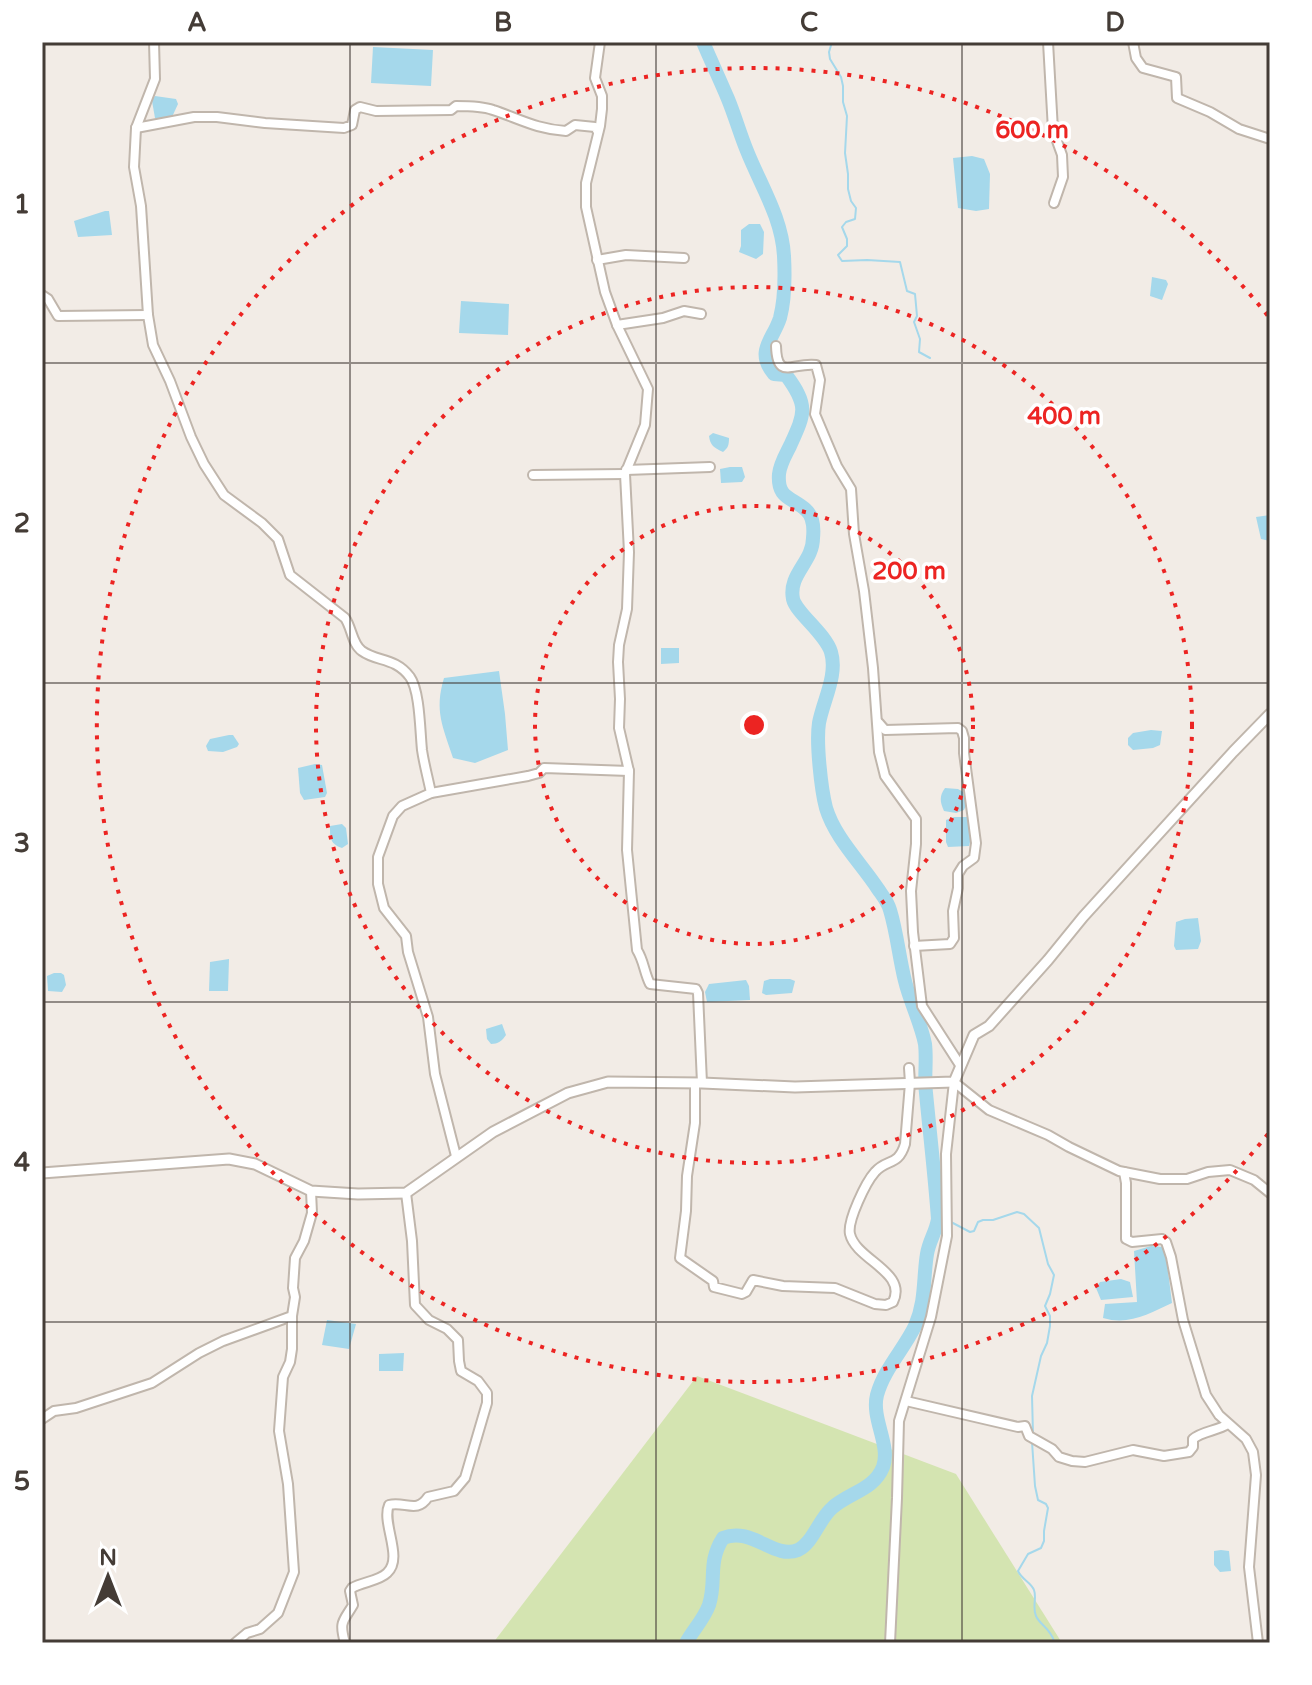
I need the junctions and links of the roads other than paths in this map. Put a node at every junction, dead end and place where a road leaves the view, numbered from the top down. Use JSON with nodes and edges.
{"nodes":[{"id":1,"x":154,"y":42,"type":"edge"},
{"id":2,"x":600,"y":42,"type":"edge"},
{"id":3,"x":1048,"y":42,"type":"edge"},
{"id":4,"x":1133,"y":42,"type":"edge"},
{"id":5,"x":136,"y":128,"type":"junction"},
{"id":6,"x":598,"y":132,"type":"junction"},
{"id":7,"x":1270,"y":139,"type":"edge"},
{"id":8,"x":1054,"y":203,"type":"dead end"},
{"id":9,"x":684,"y":258,"type":"dead end"},
{"id":10,"x":597,"y":260,"type":"junction"},
{"id":11,"x":42,"y":295,"type":"edge"},
{"id":12,"x":701,"y":314,"type":"dead end"},
{"id":13,"x":148,"y":315,"type":"junction"},
{"id":14,"x":617,"y":325,"type":"junction"},
{"id":15,"x":776,"y":346,"type":"dead end"},
{"id":16,"x":710,"y":467,"type":"dead end"},
{"id":17,"x":625,"y":472,"type":"junction"},
{"id":18,"x":533,"y":475,"type":"dead end"},
{"id":19,"x":1270,"y":714,"type":"edge"},
{"id":20,"x":878,"y":722,"type":"junction"},
{"id":21,"x":629,"y":771,"type":"junction"},
{"id":22,"x":431,"y":793,"type":"junction"},
{"id":23,"x":914,"y":946,"type":"junction"},
{"id":24,"x":960,"y":1065,"type":"junction"},
{"id":25,"x":909,"y":1068,"type":"dead end"},
{"id":26,"x":954,"y":1082,"type":"junction"},
{"id":27,"x":698,"y":1083,"type":"junction"},
{"id":28,"x":914,"y":1083,"type":"junction"},
{"id":29,"x":456,"y":1156,"type":"junction"},
{"id":30,"x":1124,"y":1172,"type":"junction"},
{"id":31,"x":42,"y":1173,"type":"edge"},
{"id":32,"x":311,"y":1191,"type":"junction"},
{"id":33,"x":406,"y":1193,"type":"junction"},
{"id":34,"x":1270,"y":1193,"type":"edge"},
{"id":35,"x":292,"y":1316,"type":"junction"},
{"id":36,"x":906,"y":1401,"type":"junction"},
{"id":37,"x":42,"y":1419,"type":"edge"},
{"id":38,"x":1228,"y":1424,"type":"junction"},
{"id":39,"x":235,"y":1643,"type":"edge"},
{"id":40,"x":345,"y":1643,"type":"edge"},
{"id":41,"x":890,"y":1643,"type":"edge"},
{"id":42,"x":1258,"y":1643,"type":"edge"}],
"edges":[{"from":1,"to":5,"type":"street"},
{"from":2,"to":6,"type":"street"},
{"from":3,"to":8,"type":"street"},
{"from":4,"to":7,"type":"street"},
{"from":5,"to":6,"type":"street"},
{"from":5,"to":13,"type":"street"},
{"from":6,"to":10,"type":"street"},
{"from":9,"to":10,"type":"street"},
{"from":10,"to":14,"type":"street"},
{"from":11,"to":13,"type":"street"},
{"from":12,"to":14,"type":"street"},
{"from":13,"to":22,"type":"street"},
{"from":14,"to":17,"type":"street"},
{"from":15,"to":20,"type":"street"},
{"from":16,"to":17,"type":"street"},
{"from":17,"to":18,"type":"street"},
{"from":17,"to":21,"type":"street"},
{"from":19,"to":24,"type":"street"},
{"from":20,"to":23,"type":"street"},
{"from":20,"to":23,"type":"street"},
{"from":21,"to":22,"type":"street"},
{"from":21,"to":27,"type":"street"},
{"from":22,"to":29,"type":"street"},
{"from":23,"to":24,"type":"street"},
{"from":24,"to":26,"type":"street"},
{"from":25,"to":28,"type":"street"},
{"from":26,"to":28,"type":"street"},
{"from":26,"to":30,"type":"street"},
{"from":26,"to":36,"type":"street"},
{"from":27,"to":28,"type":"street"},
{"from":27,"to":28,"type":"street"},
{"from":27,"to":29,"type":"street"},
{"from":29,"to":33,"type":"street"},
{"from":30,"to":34,"type":"street"},
{"from":30,"to":38,"type":"street"},
{"from":31,"to":32,"type":"street"},
{"from":32,"to":33,"type":"street"},
{"from":32,"to":35,"type":"street"},
{"from":33,"to":40,"type":"street"},
{"from":35,"to":37,"type":"street"},
{"from":35,"to":39,"type":"street"},
{"from":36,"to":38,"type":"street"},
{"from":36,"to":41,"type":"street"},
{"from":38,"to":42,"type":"street"}]}
